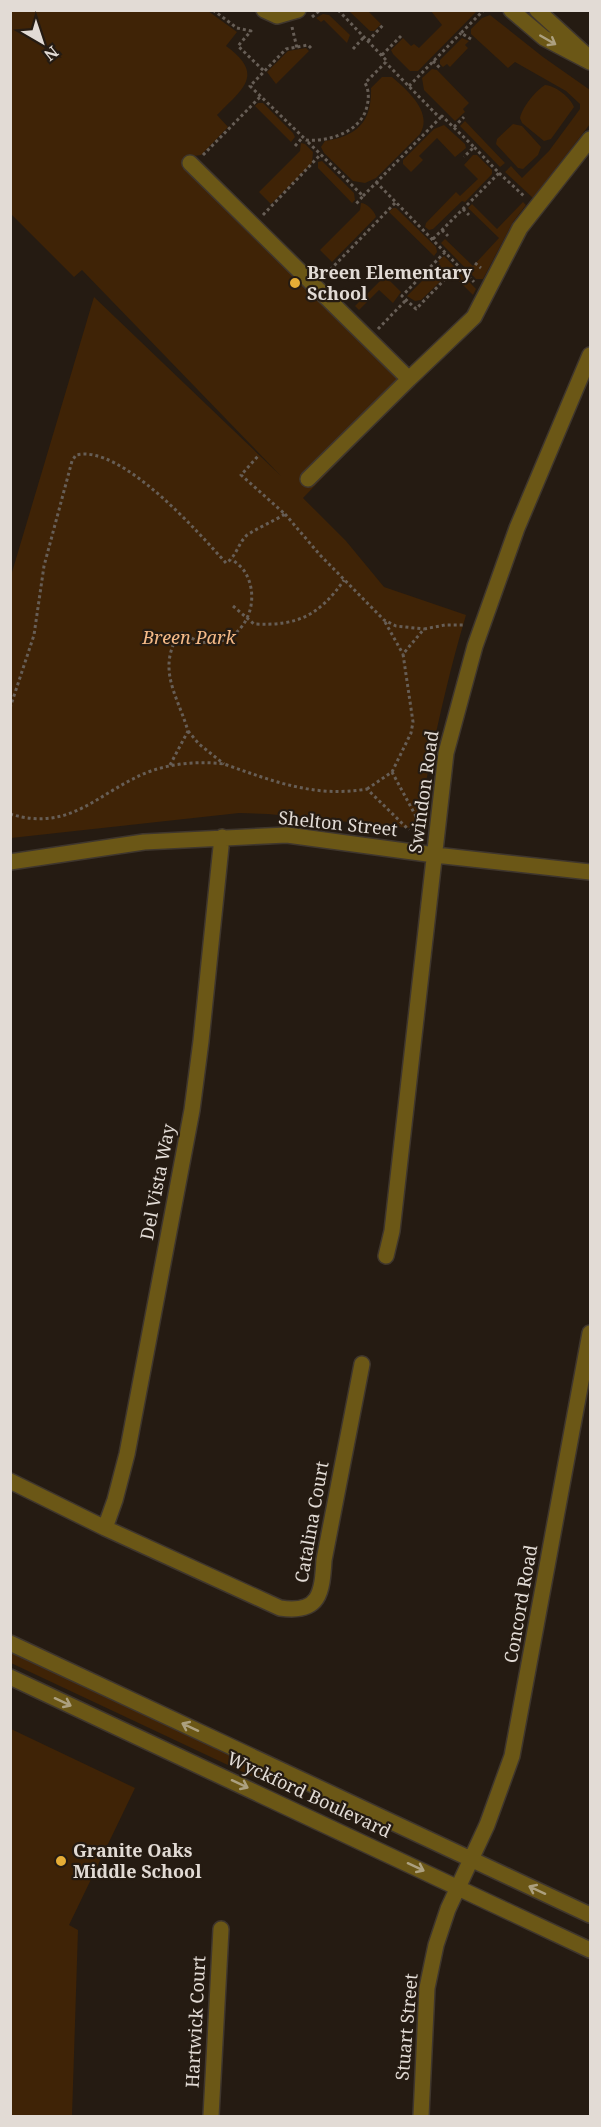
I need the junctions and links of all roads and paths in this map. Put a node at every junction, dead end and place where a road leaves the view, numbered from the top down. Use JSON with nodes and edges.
{"nodes":[{"id":1,"x":213,"y":10,"type":"edge"},
{"id":2,"x":264,"y":10,"type":"edge"},
{"id":3,"x":298,"y":10,"type":"edge"},
{"id":4,"x":338,"y":10,"type":"edge"},
{"id":5,"x":484,"y":10,"type":"edge"},
{"id":6,"x":511,"y":10,"type":"edge"},
{"id":7,"x":537,"y":10,"type":"edge"},
{"id":8,"x":383,"y":25,"type":"dead end"},
{"id":9,"x":292,"y":27,"type":"dead end"},
{"id":10,"x":461,"y":33,"type":"junction"},
{"id":11,"x":401,"y":36,"type":"dead end"},
{"id":12,"x":364,"y":37,"type":"junction"},
{"id":13,"x":471,"y":39,"type":"dead end"},
{"id":14,"x":368,"y":41,"type":"junction"},
{"id":15,"x":297,"y":48,"type":"junction"},
{"id":16,"x":311,"y":48,"type":"dead end"},
{"id":17,"x":353,"y":49,"type":"dead end"},
{"id":18,"x":382,"y":55,"type":"junction"},
{"id":19,"x":591,"y":60,"type":"edge"},
{"id":20,"x":386,"y":62,"type":"junction"},
{"id":21,"x":433,"y":62,"type":"junction"},
{"id":22,"x":441,"y":69,"type":"dead end"},
{"id":23,"x":264,"y":71,"type":"junction"},
{"id":24,"x":409,"y":86,"type":"junction"},
{"id":25,"x":261,"y":96,"type":"junction"},
{"id":26,"x":464,"y":117,"type":"dead end"},
{"id":27,"x":440,"y":118,"type":"junction"},
{"id":28,"x":454,"y":127,"type":"junction"},
{"id":29,"x":305,"y":139,"type":"junction"},
{"id":30,"x":591,"y":139,"type":"edge"},
{"id":31,"x":295,"y":146,"type":"dead end"},
{"id":32,"x":474,"y":147,"type":"junction"},
{"id":33,"x":321,"y":154,"type":"junction"},
{"id":34,"x":464,"y":157,"type":"dead end"},
{"id":35,"x":191,"y":164,"type":"joint"},
{"id":36,"x":499,"y":173,"type":"junction"},
{"id":37,"x":376,"y":182,"type":"junction"},
{"id":38,"x":363,"y":196,"type":"junction"},
{"id":39,"x":396,"y":202,"type":"junction"},
{"id":40,"x":355,"y":205,"type":"dead end"},
{"id":41,"x":463,"y":208,"type":"junction"},
{"id":42,"x":536,"y":208,"type":"junction"},
{"id":43,"x":469,"y":214,"type":"dead end"},
{"id":44,"x":254,"y":225,"type":"junction"},
{"id":45,"x":442,"y":230,"type":"junction"},
{"id":46,"x":448,"y":236,"type":"dead end"},
{"id":47,"x":433,"y":239,"type":"junction"},
{"id":48,"x":445,"y":252,"type":"junction"},
{"id":49,"x":450,"y":273,"type":"dead end"},
{"id":50,"x":315,"y":285,"type":"junction"},
{"id":51,"x":486,"y":294,"type":"junction"},
{"id":52,"x":406,"y":300,"type":"junction"},
{"id":53,"x":369,"y":339,"type":"junction"},
{"id":54,"x":591,"y":355,"type":"edge"},
{"id":55,"x":409,"y":379,"type":"junction"},
{"id":56,"x":259,"y":455,"type":"dead end"},
{"id":57,"x":308,"y":479,"type":"dead end"},
{"id":58,"x":285,"y":514,"type":"junction"},
{"id":59,"x":232,"y":559,"type":"junction"},
{"id":60,"x":344,"y":580,"type":"junction"},
{"id":61,"x":233,"y":606,"type":"dead end"},
{"id":62,"x":248,"y":619,"type":"junction"},
{"id":63,"x":384,"y":620,"type":"junction"},
{"id":64,"x":465,"y":625,"type":"dead end"},
{"id":65,"x":424,"y":628,"type":"junction"},
{"id":66,"x":403,"y":654,"type":"junction"},
{"id":67,"x":10,"y":708,"type":"edge"},
{"id":68,"x":188,"y":731,"type":"junction"},
{"id":69,"x":224,"y":764,"type":"junction"},
{"id":70,"x":170,"y":765,"type":"junction"},
{"id":71,"x":392,"y":772,"type":"junction"},
{"id":72,"x":368,"y":789,"type":"junction"},
{"id":73,"x":10,"y":814,"type":"edge"},
{"id":74,"x":419,"y":822,"type":"dead end"},
{"id":75,"x":409,"y":830,"type":"dead end"},
{"id":76,"x":222,"y":837,"type":"junction"},
{"id":77,"x":435,"y":855,"type":"junction"},
{"id":78,"x":10,"y":862,"type":"edge"},
{"id":79,"x":591,"y":872,"type":"edge"},
{"id":80,"x":386,"y":1256,"type":"dead end"},
{"id":81,"x":591,"y":1333,"type":"edge"},
{"id":82,"x":362,"y":1364,"type":"dead end"},
{"id":83,"x":10,"y":1481,"type":"edge"},
{"id":84,"x":105,"y":1528,"type":"junction"},
{"id":85,"x":10,"y":1642,"type":"edge"},
{"id":86,"x":10,"y":1677,"type":"edge"},
{"id":87,"x":472,"y":1859,"type":"junction"},
{"id":88,"x":461,"y":1881,"type":"junction"},
{"id":89,"x":591,"y":1915,"type":"edge"},
{"id":90,"x":221,"y":1929,"type":"dead end"},
{"id":91,"x":591,"y":1950,"type":"edge"},
{"id":92,"x":211,"y":2116,"type":"edge"},
{"id":93,"x":421,"y":2116,"type":"edge"}],
"edges":[{"from":1,"to":23,"type":"path"},
{"from":2,"to":3,"type":"street"},
{"from":4,"to":12,"type":"path"},
{"from":5,"to":10,"type":"path"},
{"from":6,"to":19,"type":"street","one_way":true},
{"from":7,"to":19,"type":"street"},
{"from":8,"to":14,"type":"path"},
{"from":9,"to":15,"type":"path"},
{"from":10,"to":13,"type":"path"},
{"from":10,"to":21,"type":"path"},
{"from":11,"to":18,"type":"path"},
{"from":12,"to":14,"type":"path"},
{"from":12,"to":17,"type":"path"},
{"from":14,"to":18,"type":"path"},
{"from":15,"to":16,"type":"path"},
{"from":15,"to":23,"type":"path"},
{"from":18,"to":20,"type":"path"},
{"from":20,"to":24,"type":"path"},
{"from":20,"to":29,"type":"path"},
{"from":21,"to":22,"type":"path"},
{"from":21,"to":24,"type":"path"},
{"from":23,"to":25,"type":"path"},
{"from":24,"to":27,"type":"path"},
{"from":25,"to":29,"type":"path"},
{"from":25,"to":35,"type":"path"},
{"from":26,"to":28,"type":"path"},
{"from":27,"to":28,"type":"path"},
{"from":27,"to":37,"type":"path"},
{"from":28,"to":32,"type":"path"},
{"from":29,"to":31,"type":"path"},
{"from":29,"to":33,"type":"path"},
{"from":30,"to":42,"type":"street"},
{"from":32,"to":34,"type":"path"},
{"from":32,"to":36,"type":"path"},
{"from":33,"to":38,"type":"path"},
{"from":33,"to":44,"type":"path"},
{"from":35,"to":44,"type":"street"},
{"from":36,"to":41,"type":"path"},
{"from":36,"to":42,"type":"path"},
{"from":37,"to":38,"type":"path"},
{"from":37,"to":39,"type":"path"},
{"from":38,"to":40,"type":"path"},
{"from":39,"to":47,"type":"path"},
{"from":39,"to":50,"type":"path"},
{"from":41,"to":43,"type":"path"},
{"from":41,"to":45,"type":"path"},
{"from":42,"to":51,"type":"street"},
{"from":44,"to":50,"type":"street"},
{"from":45,"to":46,"type":"path"},
{"from":45,"to":47,"type":"path"},
{"from":47,"to":48,"type":"path"},
{"from":48,"to":51,"type":"path"},
{"from":48,"to":52,"type":"path"},
{"from":49,"to":52,"type":"path"},
{"from":50,"to":53,"type":"street"},
{"from":51,"to":55,"type":"street"},
{"from":52,"to":53,"type":"path"},
{"from":53,"to":55,"type":"street"},
{"from":54,"to":77,"type":"street","name":"Swindon Road"},
{"from":55,"to":57,"type":"street"},
{"from":56,"to":58,"type":"path"},
{"from":58,"to":59,"type":"path"},
{"from":58,"to":60,"type":"path"},
{"from":59,"to":62,"type":"path"},
{"from":59,"to":67,"type":"path"},
{"from":60,"to":62,"type":"path"},
{"from":60,"to":63,"type":"path"},
{"from":61,"to":62,"type":"path"},
{"from":62,"to":68,"type":"path"},
{"from":63,"to":65,"type":"path"},
{"from":63,"to":66,"type":"path"},
{"from":64,"to":65,"type":"path"},
{"from":65,"to":66,"type":"path"},
{"from":66,"to":71,"type":"path"},
{"from":68,"to":69,"type":"path"},
{"from":68,"to":70,"type":"path"},
{"from":69,"to":70,"type":"path"},
{"from":69,"to":72,"type":"path"},
{"from":70,"to":73,"type":"path"},
{"from":71,"to":72,"type":"path"},
{"from":71,"to":74,"type":"path"},
{"from":72,"to":75,"type":"path"},
{"from":76,"to":77,"type":"street","name":"Shelton Street"},
{"from":76,"to":78,"type":"street","name":"Shelton Street"},
{"from":76,"to":84,"type":"street","name":"Del Vista Way"},
{"from":77,"to":79,"type":"street","name":"Shelton Street"},
{"from":77,"to":80,"type":"street","name":"Swindon Road"},
{"from":81,"to":87,"type":"street","name":"Concord Road"},
{"from":82,"to":84,"type":"street","name":"Catalina Court"},
{"from":83,"to":84,"type":"street","name":"Catalina Court"},
{"from":87,"to":85,"type":"street","name":"Wyckford Boulevard","one_way":true},
{"from":86,"to":88,"type":"street","name":"Wyckford Boulevard","one_way":true},
{"from":87,"to":88,"type":"street","name":"Concord Road"},
{"from":89,"to":87,"type":"street","name":"Wyckford Boulevard","one_way":true},
{"from":88,"to":91,"type":"street","name":"Wyckford Boulevard"},
{"from":88,"to":93,"type":"street","name":"Stuart Street"},
{"from":90,"to":92,"type":"street","name":"Hartwick Court"}]}
